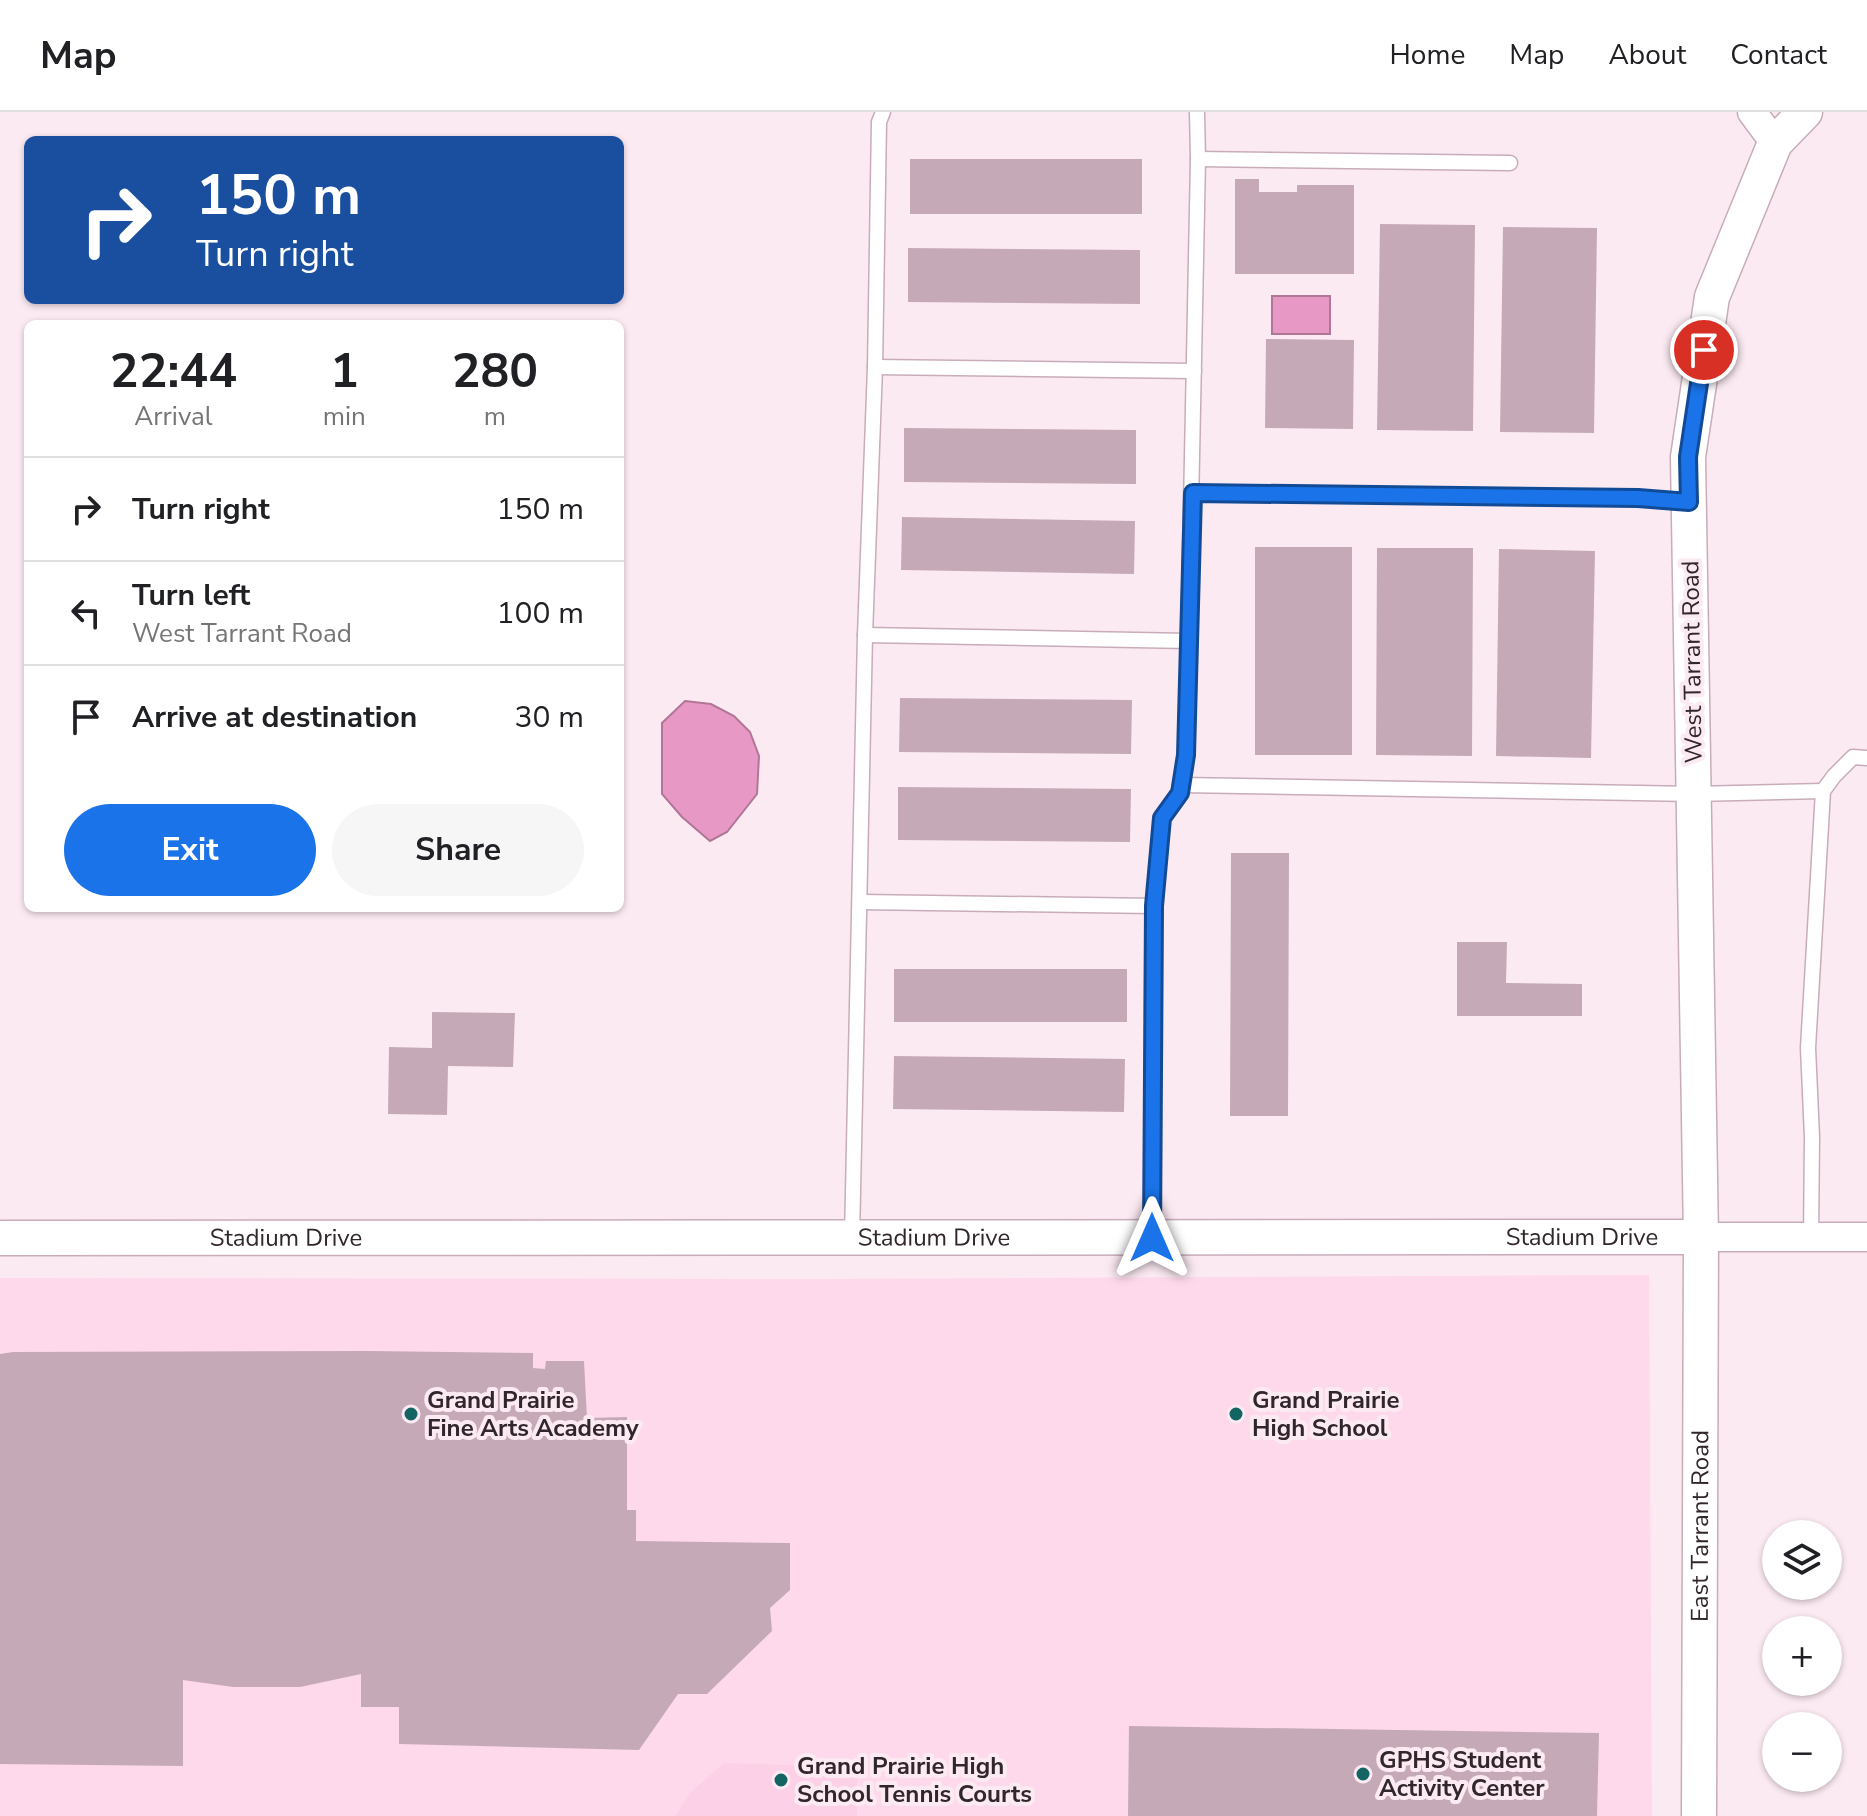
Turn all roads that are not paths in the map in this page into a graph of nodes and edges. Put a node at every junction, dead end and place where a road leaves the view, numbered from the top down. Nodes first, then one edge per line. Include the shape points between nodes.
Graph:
1 (883, 112) edge
2 (1197, 112) edge
3 (1752, 112) edge
4 (1805, 112) edge
5 (1775, 143) junction
6 (1198, 159) junction
7 (1510, 163) dead end
8 (875, 367) junction
9 (1194, 371) junction
10 (1193, 493) junction
11 (1689, 502) junction
12 (865, 635) junction
13 (1189, 641) junction
14 (1867, 758) edge
15 (1181, 785) junction
16 (1823, 791) junction
17 (1694, 794) junction
18 (860, 902) junction
19 (1154, 906) junction
20 (1701, 1237) junction
21 (1867, 1237) edge
22 (0, 1238) edge
23 (1152, 1238) junction
24 (1811, 1238) junction
25 (852, 1239) junction
26 (1699, 1816) edge

1 - 8 lane
2 - 6 lane
3 - 5 street
4 - 5 street, West Tarrant Road
5 - 11 street, West Tarrant Road via 1712,297 1688,457
6 - 7 lane
6 - 9 lane
8 - 9 lane
8 - 12 lane
9 - 10 lane
10 - 11 lane
10 - 13 lane
11 - 17 street, West Tarrant Road
12 - 13 lane
12 - 18 lane
13 - 15 lane
14 - 16 lane via 1853,757
15 - 17 lane
15 - 19 lane via 1162,818
16 - 17 lane
16 - 24 lane via 1808,1048
17 - 20 street, West Tarrant Road
18 - 19 lane
18 - 25 lane
19 - 23 lane
20 - 23 street, Stadium Drive
20 - 24 street, Stadium Drive
20 - 26 street, East Tarrant Road
21 - 24 street, Stadium Drive
22 - 25 street, Stadium Drive
23 - 25 street, Stadium Drive

